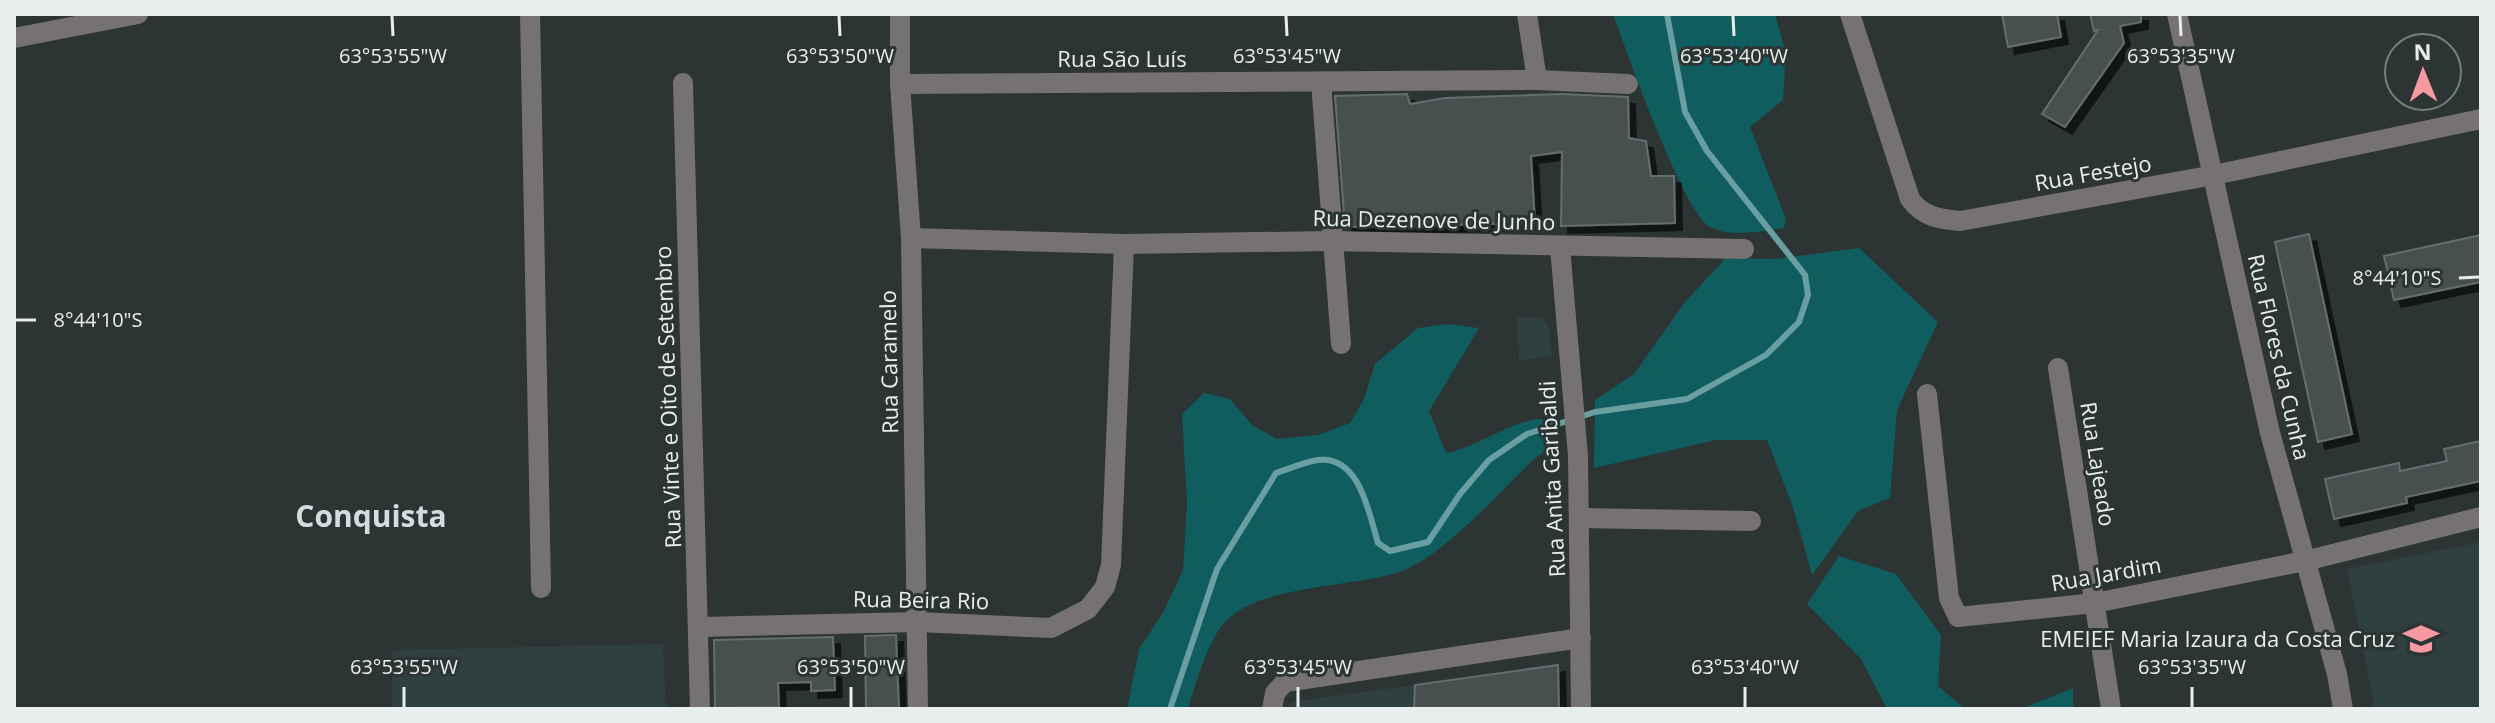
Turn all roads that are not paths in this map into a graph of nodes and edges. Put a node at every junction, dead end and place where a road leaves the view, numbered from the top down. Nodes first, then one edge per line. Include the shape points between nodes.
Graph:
1 (138, 14) edge
2 (530, 14) edge
3 (900, 14) edge
4 (1527, 14) edge
5 (1850, 14) edge
6 (2177, 14) edge
7 (14, 38) edge
8 (1537, 80) junction
9 (1321, 82) junction
10 (683, 83) dead end
11 (900, 84) junction
12 (1628, 84) dead end
13 (2481, 119) edge
14 (2214, 175) junction
15 (911, 238) junction
16 (1331, 241) junction
17 (1124, 244) junction
18 (1560, 247) junction
19 (1744, 249) dead end
20 (1341, 344) dead end
21 (2058, 368) dead end
22 (1927, 394) dead end
23 (2481, 517) edge
24 (1580, 518) junction
25 (1751, 521) dead end
26 (2305, 561) junction
27 (541, 588) dead end
28 (2095, 603) junction
29 (917, 622) junction
30 (699, 627) junction
31 (1581, 638) junction
32 (700, 709) edge
33 (918, 709) edge
34 (1272, 709) edge
35 (1581, 709) edge
36 (2111, 709) edge
37 (2343, 709) edge

1 - 7 street
2 - 27 street
3 - 11 street, Rua Caramelo
4 - 8 street
5 - 14 street, Rua Festejo via 1910,199 1923,213 1960,221
6 - 14 street, Rua Flores da Cunha
8 - 9 street, Rua São Luís
8 - 12 street, Rua São Luís
9 - 11 street, Rua São Luís
9 - 16 street
10 - 30 street, Rua Vinte e Oito de Setembro
11 - 15 street, Rua Caramelo
13 - 14 street, Rua Festejo
14 - 26 street, Rua Flores da Cunha via 2246,335
15 - 17 street, Rua Dezenove de Junho
15 - 29 street, Rua Caramelo
16 - 17 street, Rua Dezenove de Junho
16 - 18 street, Rua Dezenove de Junho
16 - 20 street
17 - 29 street, Rua Beira Rio via 1111,565 1105,587 1088,609 1051,628
18 - 19 street, Rua Dezenove de Junho
18 - 24 street, Rua Anita Garibaldi
21 - 28 street, Rua Lajeado
22 - 28 street, Rua Jardim via 1949,598 1958,617
23 - 26 street, Rua Jardim
24 - 25 street
24 - 31 street, Rua Anita Garibaldi
26 - 28 street, Rua Jardim
26 - 37 street, Rua Flores da Cunha
28 - 36 street, Rua Lajeado
29 - 30 street, Rua Beira Rio
29 - 33 street, Rua Caramelo
30 - 32 street, Rua Vinte e Oito de Setembro
31 - 34 street via 1285,682 1275,693
31 - 35 street, Rua Anita Garibaldi

